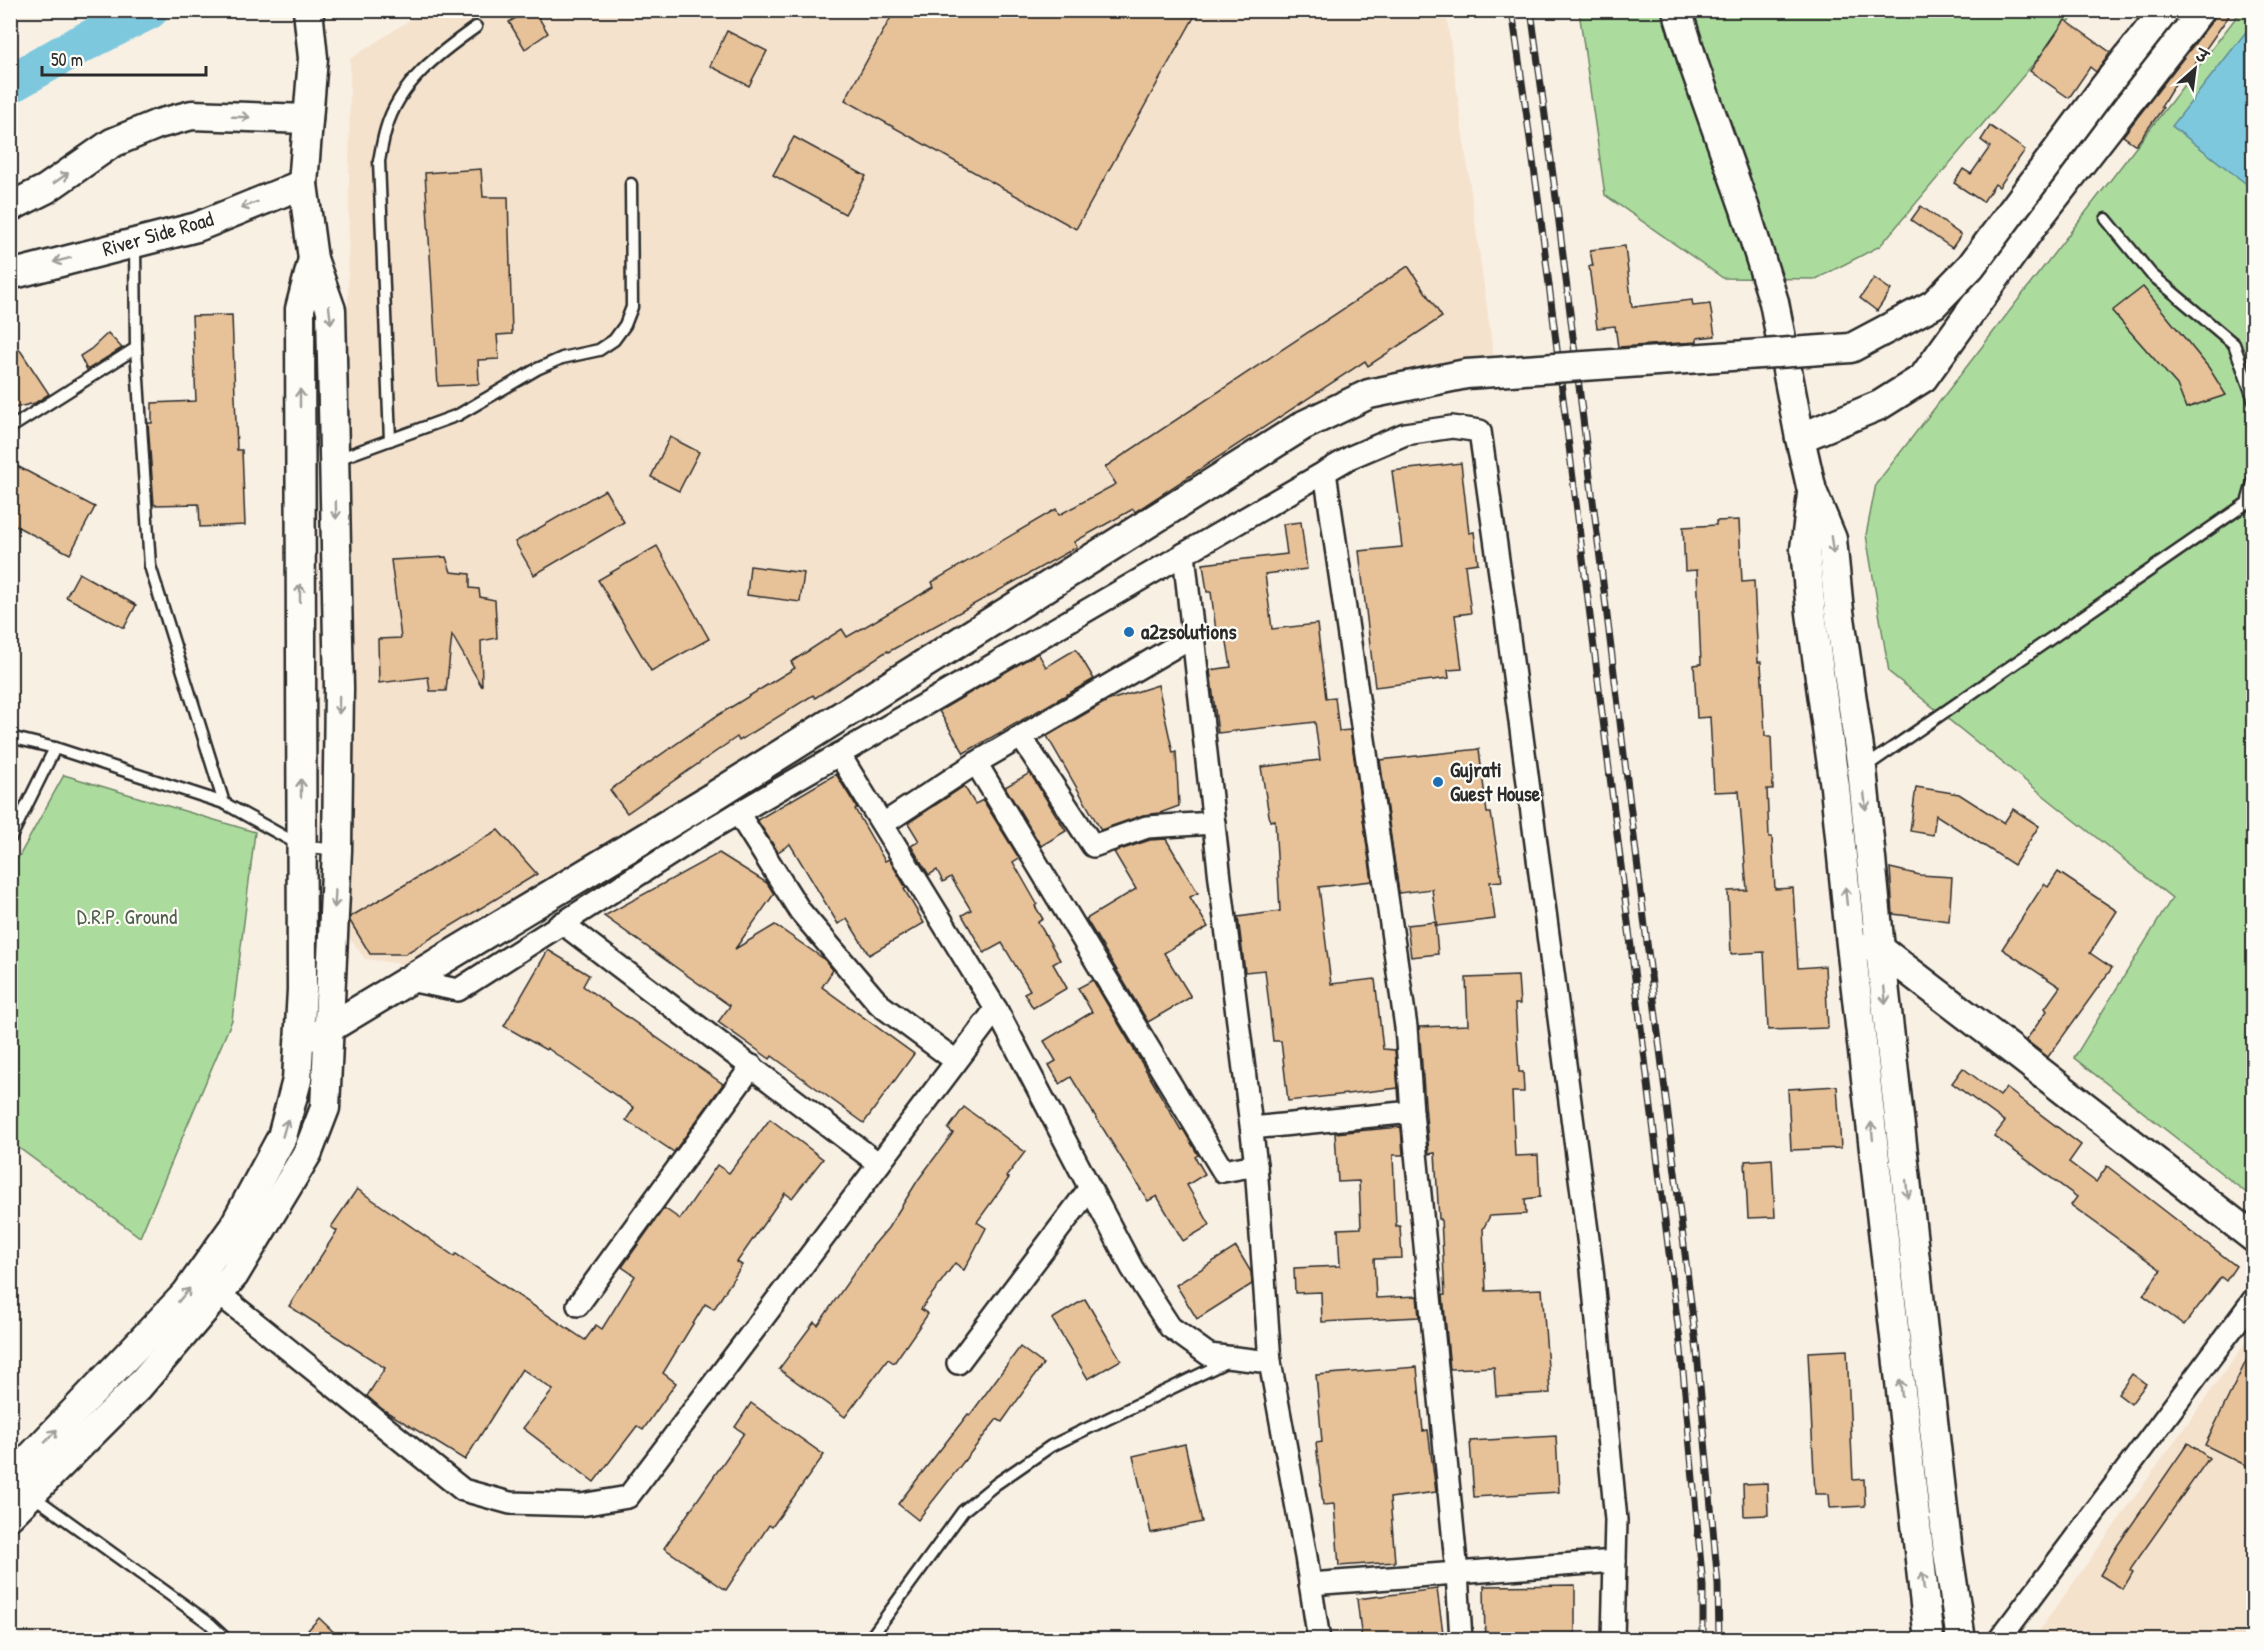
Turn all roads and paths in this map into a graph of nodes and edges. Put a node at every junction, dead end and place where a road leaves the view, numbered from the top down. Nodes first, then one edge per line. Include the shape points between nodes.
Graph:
1 (308, 10) edge
2 (1677, 10) edge
3 (2165, 10) edge
4 (2200, 10) edge
5 (476, 27) dead end
6 (308, 119) junction
7 (303, 184) junction
8 (631, 184) dead end
9 (10, 207) edge
10 (2106, 219) dead end
11 (135, 242) junction
12 (313, 260) junction
13 (10, 275) edge
14 (136, 348) junction
15 (2253, 400) edge
16 (10, 428) edge
17 (1800, 438) junction
18 (390, 440) junction
19 (334, 460) junction
20 (1325, 472) junction
21 (2253, 479) edge
22 (1184, 554) junction
23 (1193, 636) junction
24 (10, 737) edge
25 (1021, 737) junction
26 (55, 748) junction
27 (839, 754) junction
28 (976, 763) junction
29 (1848, 778) junction
30 (224, 803) junction
31 (738, 813) junction
32 (1214, 823) junction
33 (883, 824) junction
34 (10, 839) edge
35 (301, 846) junction
36 (337, 850) junction
37 (562, 923) junction
38 (1850, 936) junction
39 (1880, 949) junction
40 (409, 980) junction
41 (996, 1009) junction
42 (328, 1028) junction
43 (299, 1046) junction
44 (956, 1061) junction
45 (752, 1066) junction
46 (1412, 1113) junction
47 (1252, 1128) junction
48 (879, 1164) junction
49 (1256, 1165) junction
50 (1090, 1188) junction
51 (2253, 1238) edge
52 (218, 1293) junction
53 (2253, 1299) edge
54 (578, 1305) dead end
55 (1234, 1358) junction
56 (1270, 1362) junction
57 (958, 1363) dead end
58 (20, 1486) edge
59 (10, 1515) edge
60 (1615, 1561) junction
61 (1457, 1573) junction
62 (1310, 1584) junction
63 (227, 1640) edge
64 (869, 1640) edge
65 (1318, 1640) edge
66 (1461, 1640) edge
67 (1613, 1640) edge
68 (1929, 1640) edge
69 (1961, 1640) edge
70 (1999, 1640) edge

1 - 6 main road via 313,58
2 - 17 main road via 1774,302
3 - 40 main road, bridge via 1971,266 1934,304 1851,348 1466,374 1369,394 1304,425 711,798
4 - 17 main road via 2033,225 1923,378 1880,405
5 - 18 lane via 424,68 402,94 386,127 379,161
6 - 7 main road
9 -> 6 main road via 46,189 112,143 158,124 192,115
7 -> 11 main road, River Side Road via 198,226
7 - 12 main road
8 - 18 lane via 632,308 614,340 599,350 562,358 537,369 458,416
10 - 15 lane via 2151,274 2234,344
11 -> 13 main road, River Side Road
11 - 14 lane
12 -> 19 main road via 332,310
35 -> 12 main road via 300,309
14 - 16 lane
14 - 30 lane via 150,566
17 - 29 main road via 1812,491 1805,549 1812,613
18 - 19 lane
19 -> 36 main road via 339,688
20 - 22 street
20 - 46 street via 1406,1027
20 - 60 street via 1405,434 1452,427 1480,431 1592,1269 1616,1520
21 - 29 lane via 2247,503
22 - 23 street
22 - 27 street
23 - 25 street
23 - 32 street
24 - 26 lane
25 - 28 street
25 - 32 street via 1093,846 1147,827
26 - 30 lane
26 - 34 lane
27 - 31 street
27 - 33 street
28 - 33 street
28 - 49 street via 1223,1171
38 -> 29 main road
29 -> 39 main road
30 - 35 lane
31 - 37 street
31 - 44 street via 800,911 879,1004
32 - 47 street
33 - 41 street
35 - 36 lane
35 - 43 main road
36 -> 42 main road
37 - 40 street via 458,990
37 - 45 street
38 - 39 main road
68 -> 38 main road
39 - 51 main road
39 -> 69 main road
40 - 42 main road
41 - 44 street
41 - 50 street
42 - 43 main road
42 - 52 main road via 325,1108 308,1152 234,1275
58 -> 43 main road via 186,1294 233,1228 282,1137 297,1080
44 - 48 street
45 - 48 street
45 - 54 street
46 - 47 street
46 - 61 street
47 - 49 street
48 - 52 street via 628,1497 581,1505 510,1503 463,1490
49 - 56 street
50 - 55 street via 1132,1268 1170,1327 1209,1355
50 - 57 street
52 - 58 main road via 139,1386
53 - 70 street
55 - 56 street
55 - 64 lane via 1051,1446 996,1484 963,1511
56 - 62 street
58 - 59 main road
58 - 63 lane
60 - 61 street
60 - 67 street
61 - 62 street
61 - 66 street
62 - 65 street

